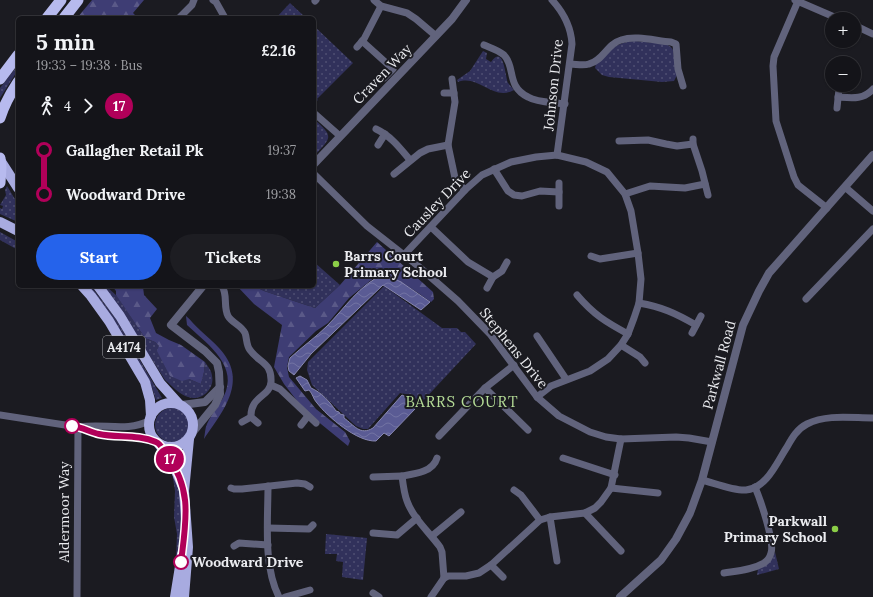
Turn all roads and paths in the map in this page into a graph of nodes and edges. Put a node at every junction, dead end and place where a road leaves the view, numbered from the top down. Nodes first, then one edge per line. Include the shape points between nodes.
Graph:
1 (61, 0) edge
2 (78, 0) edge
3 (194, 0) edge
4 (213, 0) edge
5 (374, 0) edge
6 (466, 0) edge
7 (552, 0) edge
8 (796, 0) edge
9 (381, 6) junction
10 (825, 13) edge
11 (49, 16) edge
12 (66, 16) edge
13 (181, 16) edge
14 (224, 16) edge
15 (861, 28) edge
16 (873, 34) edge
17 (436, 36) junction
18 (362, 41) junction
19 (484, 45) dead end
20 (356, 47) dead end
21 (16, 59) edge
22 (570, 64) junction
23 (384, 78) dead end
24 (0, 79) edge
25 (452, 79) dead end
26 (16, 85) edge
27 (683, 86) dead end
28 (873, 89) edge
29 (839, 92) edge
30 (444, 93) dead end
31 (454, 93) junction
32 (838, 97) junction
33 (565, 104) junction
34 (837, 108) dead end
35 (316, 115) edge
36 (0, 118) edge
37 (376, 129) dead end
38 (385, 134) junction
39 (340, 136) junction
40 (619, 141) dead end
41 (378, 145) dead end
42 (448, 145) junction
43 (557, 155) junction
44 (873, 155) edge
45 (0, 159) edge
46 (410, 160) junction
47 (316, 162) edge
48 (494, 169) junction
49 (394, 174) dead end
50 (316, 176) edge
51 (0, 183) edge
52 (559, 183) dead end
53 (706, 184) junction
54 (16, 185) edge
55 (845, 187) junction
56 (465, 190) junction
57 (559, 192) junction
58 (625, 194) junction
59 (708, 195) dead end
60 (559, 206) dead end
61 (827, 208) junction
62 (873, 212) edge
63 (0, 222) edge
64 (431, 228) junction
65 (873, 229) edge
66 (16, 230) edge
67 (638, 253) junction
68 (404, 255) junction
69 (591, 256) dead end
70 (507, 262) dead end
71 (493, 277) junction
72 (84, 288) edge
73 (99, 288) edge
74 (202, 288) edge
75 (223, 288) edge
76 (487, 288) dead end
77 (577, 295) dead end
78 (806, 299) dead end
79 (639, 303) junction
80 (701, 316) dead end
81 (696, 325) junction
82 (692, 333) dead end
83 (628, 334) junction
84 (537, 336) dead end
85 (621, 345) junction
86 (645, 363) dead end
87 (514, 365) junction
88 (566, 379) junction
89 (270, 385) junction
90 (220, 387) junction
91 (485, 388) junction
92 (537, 397) junction
93 (180, 404) junction
94 (0, 415) edge
95 (308, 416) junction
96 (251, 417) junction
97 (150, 418) junction
98 (873, 418) edge
99 (242, 422) dead end
100 (258, 423) dead end
101 (316, 424) dead end
102 (301, 425) dead end
103 (78, 427) junction
104 (528, 430) dead end
105 (191, 436) junction
106 (439, 436) dead end
107 (621, 439) junction
108 (712, 442) junction
109 (157, 443) junction
110 (437, 458) dead end
111 (564, 458) dead end
112 (614, 475) junction
113 (402, 476) junction
114 (373, 477) dead end
115 (702, 480) junction
116 (268, 486) junction
117 (310, 487) dead end
118 (756, 487) junction
119 (231, 488) dead end
120 (612, 488) junction
121 (514, 490) dead end
122 (184, 491) junction
123 (658, 493) dead end
124 (462, 512) dead end
125 (584, 513) junction
126 (550, 517) junction
127 (417, 518) junction
128 (540, 520) junction
129 (186, 523) junction
130 (313, 525) dead end
131 (268, 528) junction
132 (373, 533) dead end
133 (432, 536) junction
134 (268, 545) junction
135 (234, 546) dead end
136 (621, 551) dead end
137 (557, 561) dead end
138 (491, 565) junction
139 (724, 573) dead end
140 (503, 577) dead end
141 (444, 578) junction
142 (310, 590) dead end
143 (77, 597) edge
144 (175, 597) edge
145 (184, 597) edge
146 (279, 597) edge
147 (285, 597) edge
148 (431, 597) edge
149 (620, 597) edge

1 - 11 highway
2 - 12 highway
3 - 13 street
4 - 14 street
5 - 9 street
6 - 17 street, Craven Way
7 - 22 street, Johnson Drive via 572,34
8 - 10 street
8 - 61 street via 774,57 776,121 798,184
9 - 17 street via 407,13
9 - 18 street
15 - 16 street
17 - 39 street, Craven Way
18 - 20 street
18 - 23 street via 393,69
19 - 33 street via 504,56 510,65 513,82 523,94 533,100
21 - 24 highway
22 - 27 street via 591,64 612,44 620,40 632,38 671,42 676,44 678,69
22 - 33 street, Johnson Drive
25 - 31 street
26 - 36 highway via 7,99
28 - 32 street via 864,97
29 - 32 street
30 - 31 street
31 - 42 street via 455,102
32 - 34 street
33 - 43 street, Johnson Drive
35 - 39 street
37 - 38 street
38 - 41 street
38 - 46 street
39 - 47 street, Craven Way
40 - 53 street via 648,140 677,146 693,142
42 - 46 street via 428,148
42 - 56 street via 455,178
43 - 48 street, Causley Drive via 511,162
43 - 58 street, Causley Drive via 586,162 607,172
44 - 55 street, Parkwall Road
45 - 51 highway
45 - 54 main road
46 - 49 street
48 - 56 street, Causley Drive via 482,175
48 - 57 street via 508,191 514,195 522,196 540,191
50 - 68 street, Stephens Drive via 367,226
52 - 57 street
53 - 58 street via 685,188 650,186
53 - 59 street
55 - 61 street, Parkwall Road
55 - 62 street
56 - 64 street, Causley Drive
57 - 60 street
58 - 67 street, Causley Drive
61 - 108 street, Parkwall Road via 769,274 748,312 739,337
63 - 66 main road
64 - 68 street, Causley Drive
64 - 71 street via 468,262
65 - 78 street
67 - 69 street via 600,259
67 - 79 street, Causley Drive via 641,279
68 - 87 street, Stephens Drive via 458,302 490,334
70 - 71 street via 502,271
71 - 76 street
72 - 97 main road, A4174 via 109,321 145,382 150,400
73 - 93 main road, A4174 via 120,316 160,383
74 - 90 street via 171,324 217,363
75 - 89 street via 228,315 244,332 250,350 268,367 271,375
77 - 83 street via 601,319
79 - 81 street via 658,306
79 - 83 street, Causley Drive
80 - 81 street
81 - 82 street
83 - 85 street, Causley Drive
84 - 88 street
85 - 86 street
85 - 88 street, Causley Drive via 608,359 590,371
87 - 91 street
87 - 92 street, Stephens Drive
88 - 92 street, Causley Drive
89 - 95 street via 280,389
89 - 96 street via 256,400 251,409
90 - 93 street via 205,402
90 - 105 street via 215,405
91 - 104 street
91 - 106 street
92 - 107 street, Stephens Drive via 559,416 590,432
93 - 97 main road via 170,402 159,406
93 - 105 main road, A4174 via 189,410 193,417
94 - 103 street
95 - 101 street
95 - 102 street
96 - 99 street
96 - 100 street
97 - 103 street via 143,424
97 - 109 main road, A4174 via 149,428 152,438
98 - 118 street via 832,417 818,419 805,425 797,431 770,474
103 - 109 street via 98,434 137,437
103 - 143 street, Aldermoor Way
105 - 109 main road via 176,447
105 - 122 main road, A4174
107 - 108 street, Stephens Drive via 676,437
107 - 112 street
108 - 115 street, Parkwall Road
109 - 122 main road, A4174 via 172,462
110 - 113 street via 431,468
111 - 112 street
112 - 120 street
113 - 114 street
113 - 127 street via 407,502
115 - 118 street via 740,490
115 - 149 street, Parkwall Road via 690,513 667,552
116 - 117 street via 297,483
116 - 119 street via 234,490
116 - 131 street
118 - 139 street via 772,543 771,554 764,563
120 - 123 street
120 - 125 street via 602,502
121 - 128 street via 521,495
122 - 129 main road, A4174
124 - 133 street
125 - 126 street
125 - 136 street
126 - 128 street
126 - 137 street
127 - 132 street via 397,535
127 - 133 street
128 - 138 street
129 - 144 main road, A4174
129 - 145 main road, A4174 via 188,547
130 - 131 street via 309,530
131 - 134 street
133 - 141 street via 442,552
134 - 135 street via 239,543
134 - 146 street via 271,575
138 - 140 street
138 - 141 street via 473,575
141 - 148 street
142 - 147 street

